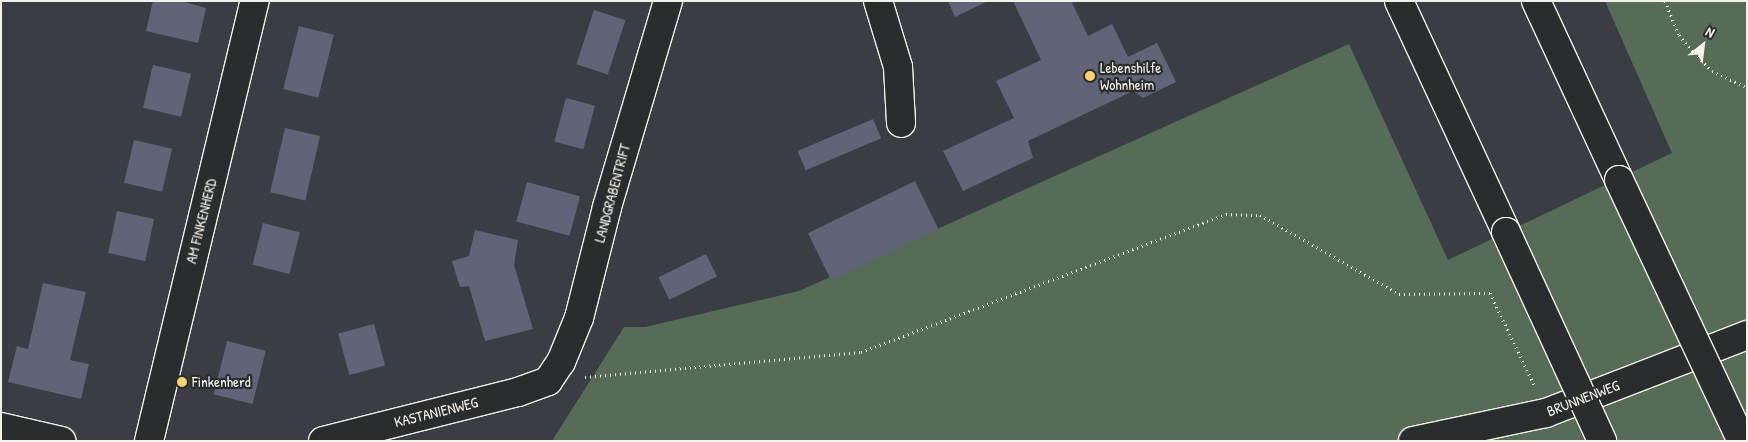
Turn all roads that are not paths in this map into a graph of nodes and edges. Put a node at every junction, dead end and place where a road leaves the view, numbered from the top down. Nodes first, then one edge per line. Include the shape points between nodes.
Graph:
1 (255, 1) edge
2 (878, 1) edge
3 (1399, 1) edge
4 (1536, 1) edge
5 (661, 6) edge
6 (901, 123) dead end
7 (1747, 335) edge
8 (548, 381) joint
9 (1, 427) edge
10 (61, 441) edge
11 (149, 441) edge
12 (323, 441) edge
13 (1413, 441) edge
14 (1602, 441) edge
15 (1742, 441) edge

1 - 11 main road, AM FINKENHERD
2 - 6 main road via 898,67
3 - 14 main road, bridge
4 - 15 main road, bridge
5 - 8 main road, LANDGRABENTRIFT via 579,318 561,362
7 - 13 main road, BRUNNENWEG via 1546,413
8 - 12 main road, KASTANIENWEG via 518,392
9 - 10 main road

